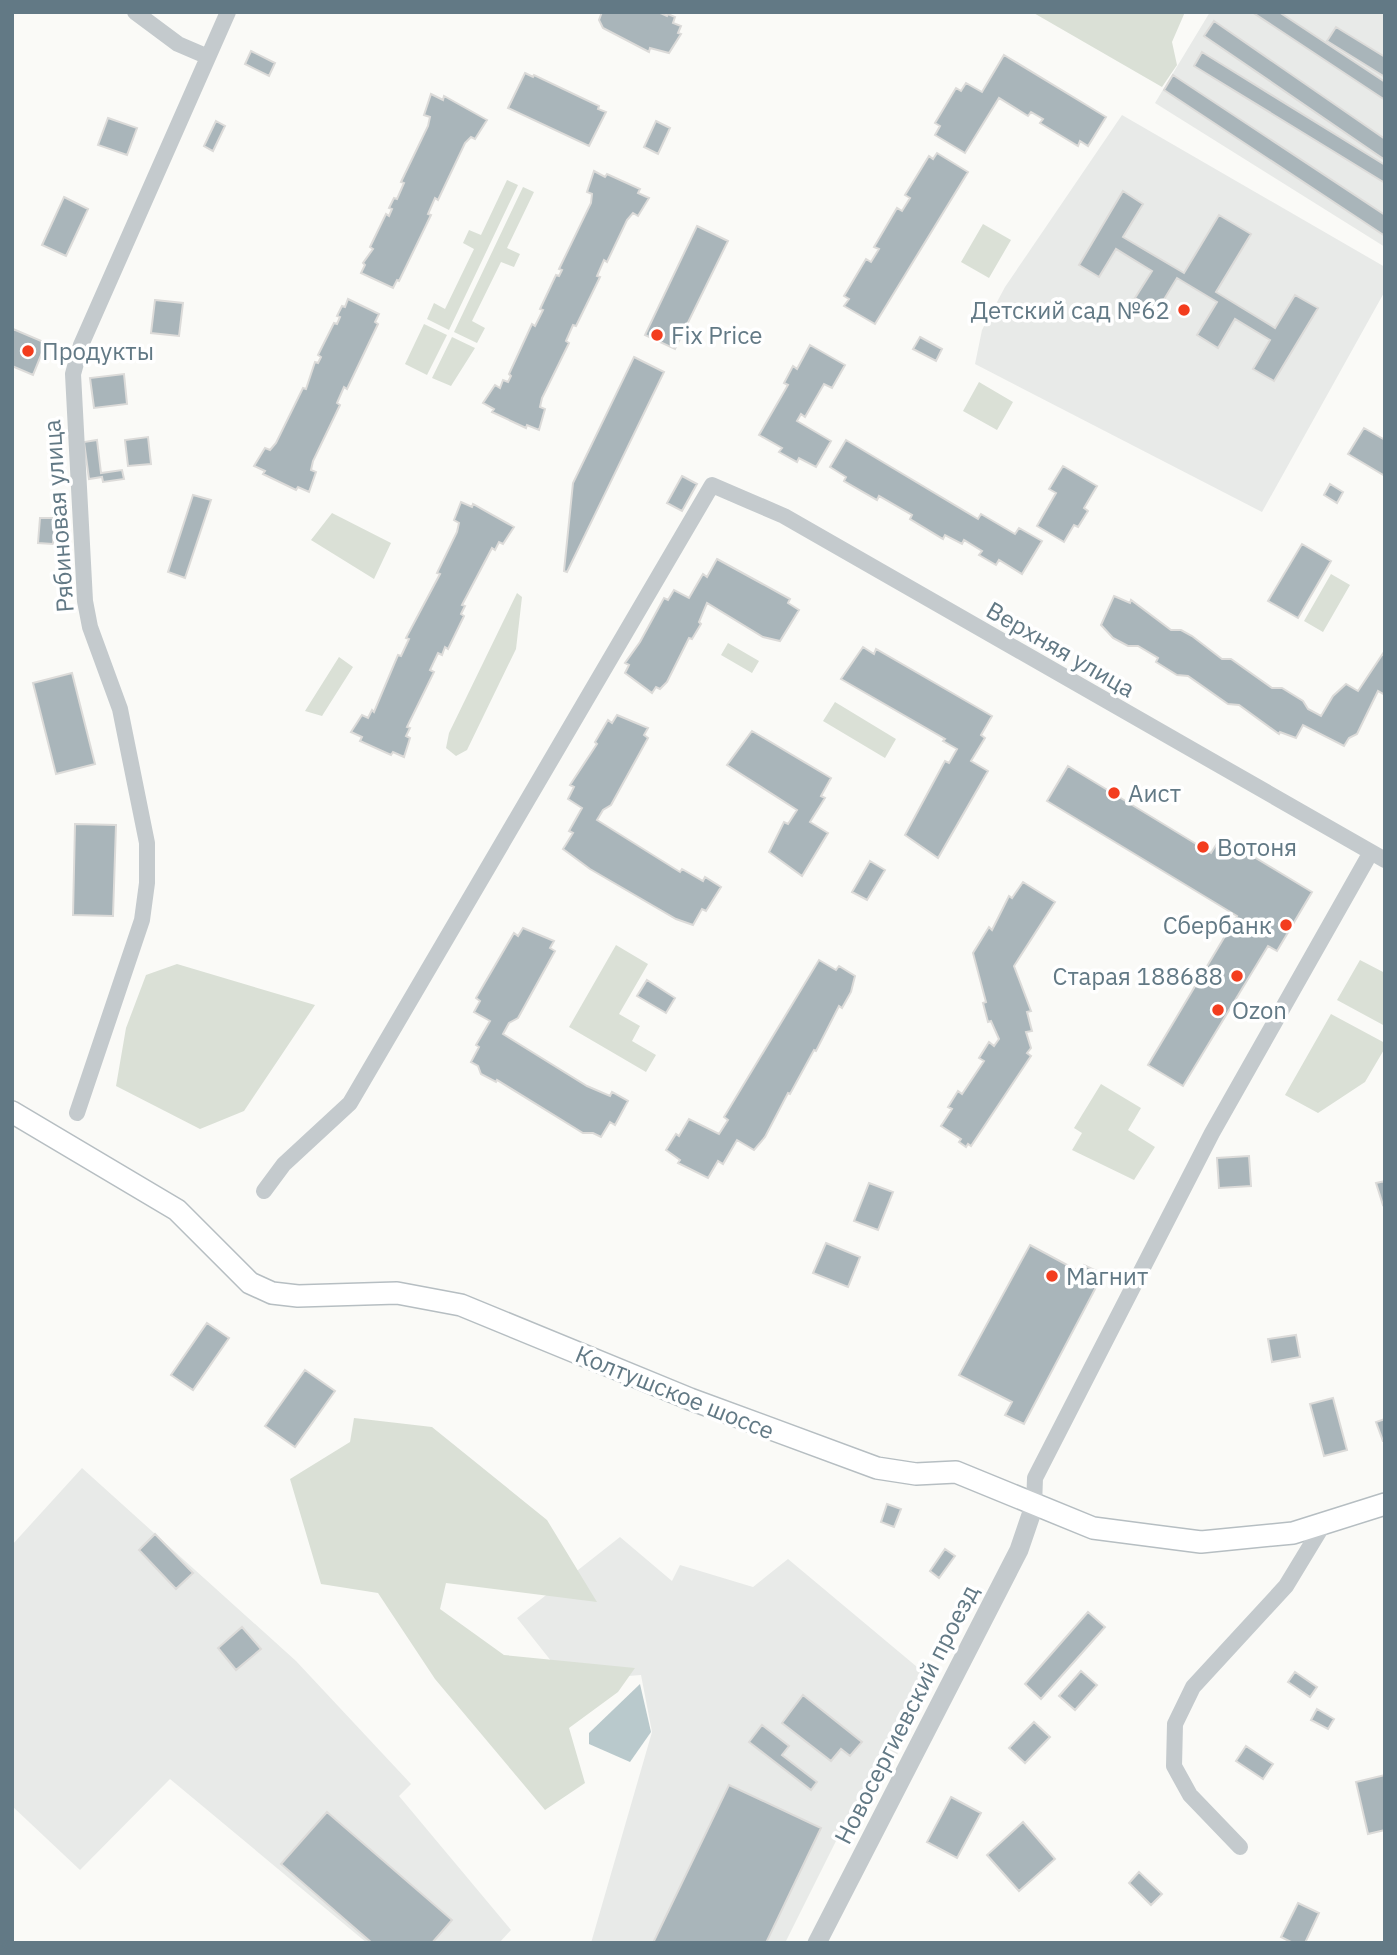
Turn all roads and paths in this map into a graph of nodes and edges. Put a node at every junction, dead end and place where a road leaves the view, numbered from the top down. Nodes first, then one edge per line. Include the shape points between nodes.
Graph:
1 (135, 12) edge
2 (228, 12) edge
3 (206, 56) junction
4 (1378, 856) edge
5 (12, 1112) edge
6 (77, 1113) dead end
7 (264, 1191) dead end
8 (1385, 1504) edge
9 (1034, 1506) junction
10 (1323, 1525) junction
11 (1240, 1847) dead end
12 (817, 1943) edge

1 - 3 street via 178,44
2 - 3 street, Рябиновая улица
3 - 6 street, Рябиновая улица via 80,345 73,374 85,601 120,709 147,843 142,920
4 - 7 street, Верхняя улица via 784,516 712,485 350,1103 284,1164
4 - 9 street via 1212,1133 1035,1478
5 - 9 main road, Колтушское шоссе via 177,1210 250,1283 272,1293 397,1293 461,1305 841,1457 916,1474 956,1472
8 - 10 main road, Колтушское шоссе
9 - 10 main road, Колтушское шоссе via 1093,1528 1201,1542 1293,1533
9 - 12 street, Новосергиевский проезд via 1019,1550
10 - 11 street via 1286,1586 1193,1687 1175,1724 1174,1766 1190,1795

